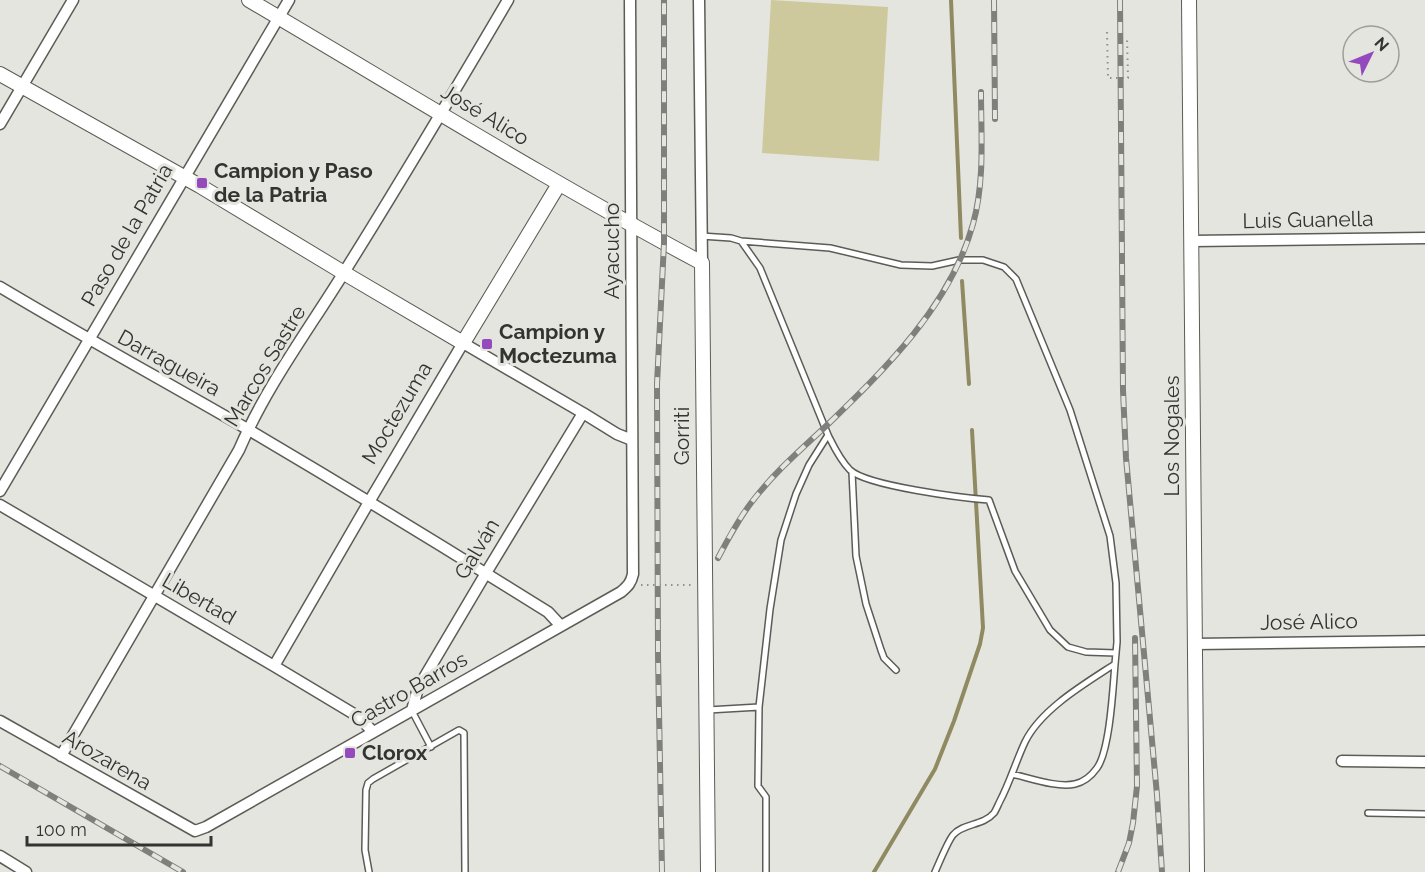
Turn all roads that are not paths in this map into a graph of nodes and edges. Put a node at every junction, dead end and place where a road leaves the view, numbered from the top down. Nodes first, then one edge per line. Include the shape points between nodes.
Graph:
1 (73, 0) edge
2 (249, 0) edge
3 (289, 0) edge
4 (508, 0) edge
5 (630, 0) edge
6 (699, 0) edge
7 (1189, 0) edge
8 (279, 18) junction
9 (0, 74) edge
10 (22, 87) junction
11 (441, 114) junction
12 (0, 124) edge
13 (184, 178) junction
14 (559, 184) junction
15 (631, 225) junction
16 (701, 236) junction
17 (1425, 238) edge
18 (741, 241) junction
19 (1192, 241) junction
20 (702, 263) junction
21 (344, 273) junction
22 (0, 287) edge
23 (89, 340) junction
24 (464, 343) junction
25 (583, 412) junction
26 (248, 429) junction
27 (828, 435) junction
28 (632, 440) junction
29 (852, 472) junction
30 (0, 491) edge
31 (369, 502) junction
32 (0, 505) edge
33 (486, 573) junction
34 (629, 585) joint
35 (155, 596) junction
36 (561, 626) junction
37 (1425, 641) edge
38 (1194, 644) junction
39 (1116, 652) junction
40 (1115, 664) junction
41 (274, 666) junction
42 (896, 670) dead end
43 (759, 707) junction
44 (412, 710) junction
45 (706, 710) junction
46 (0, 721) edge
47 (373, 732) junction
48 (431, 747) junction
49 (61, 756) junction
50 (1342, 761) dead end
51 (1425, 762) edge
52 (1012, 774) junction
53 (1368, 813) dead end
54 (1425, 814) edge
55 (195, 831) joint
56 (0, 856) edge
57 (26, 872) edge
58 (369, 872) edge
59 (465, 872) edge
60 (708, 872) edge
61 (766, 872) edge
62 (935, 872) edge
63 (1197, 872) edge

1 - 10 street
2 - 8 street, José Alico
3 - 8 street, Paso de la Patria
4 - 11 street, Marcos Sastre
5 - 15 street, Ayacucho
6 - 16 street, Gorriti
7 - 19 street, Los Nogales
8 - 11 street, José Alico
8 - 13 street, Paso de la Patria
9 - 10 street
10 - 12 street
10 - 13 street
11 - 14 street, José Alico
11 - 21 street, Marcos Sastre
13 - 21 street
13 - 23 street, Paso de la Patria
14 - 15 street, José Alico
14 - 24 street, Moctezuma
15 - 20 street, José Alico
15 - 28 street, Ayacucho
16 - 18 lane
16 - 20 street, Gorriti
17 - 19 street, Luis Guanella
18 - 27 lane via 760,268
18 - 39 lane via 830,248 901,265 983,260 1004,267 1016,279 1070,411 1110,536 1116,583
19 - 38 street, Los Nogales
20 - 45 street, Gorriti
21 - 24 street
21 - 26 street, Marcos Sastre
22 - 23 street, Darragueira
23 - 26 street, Darragueira
23 - 30 street, Paso de la Patria
24 - 25 street
24 - 31 street, Moctezuma
25 - 28 street
25 - 33 street, Galván
26 - 31 street, Darragueira
26 - 35 street, Marcos Sastre
27 - 29 lane
27 - 43 lane via 796,494 781,540
28 - 34 street, Ayacucho via 633,574
29 - 39 lane via 898,486 989,500 1015,571 1050,630 1068,647 1086,652
29 - 42 lane via 856,556 866,604 880,650
31 - 33 street, Darragueira
31 - 41 street, Moctezuma
32 - 35 street, Libertad
33 - 36 street, Darragueira via 548,612
33 - 44 street, Galván via 418,688
34 - 36 street, Castro Barros
35 - 41 street, Libertad
35 - 49 street, Marcos Sastre
36 - 44 street, Castro Barros
37 - 38 street, José Alico
38 - 63 street, Los Nogales
39 - 40 lane
40 - 52 lane via 1078,688 1039,722 1026,740
40 - 52 lane via 1102,757 1090,776 1076,784 1062,785
41 - 47 street, Libertad via 359,717
43 - 45 lane
43 - 61 lane via 759,786 766,797
44 - 47 street, Castro Barros
44 - 48 lane
45 - 60 street, Gorriti
46 - 49 street, Arozarena
47 - 55 street, Castro Barros
48 - 58 lane via 368,783 365,850
48 - 59 lane via 459,730 464,734
49 - 55 street, Arozarena
50 - 51 street
52 - 62 lane via 993,814 954,834
53 - 54 lane
56 - 57 street

